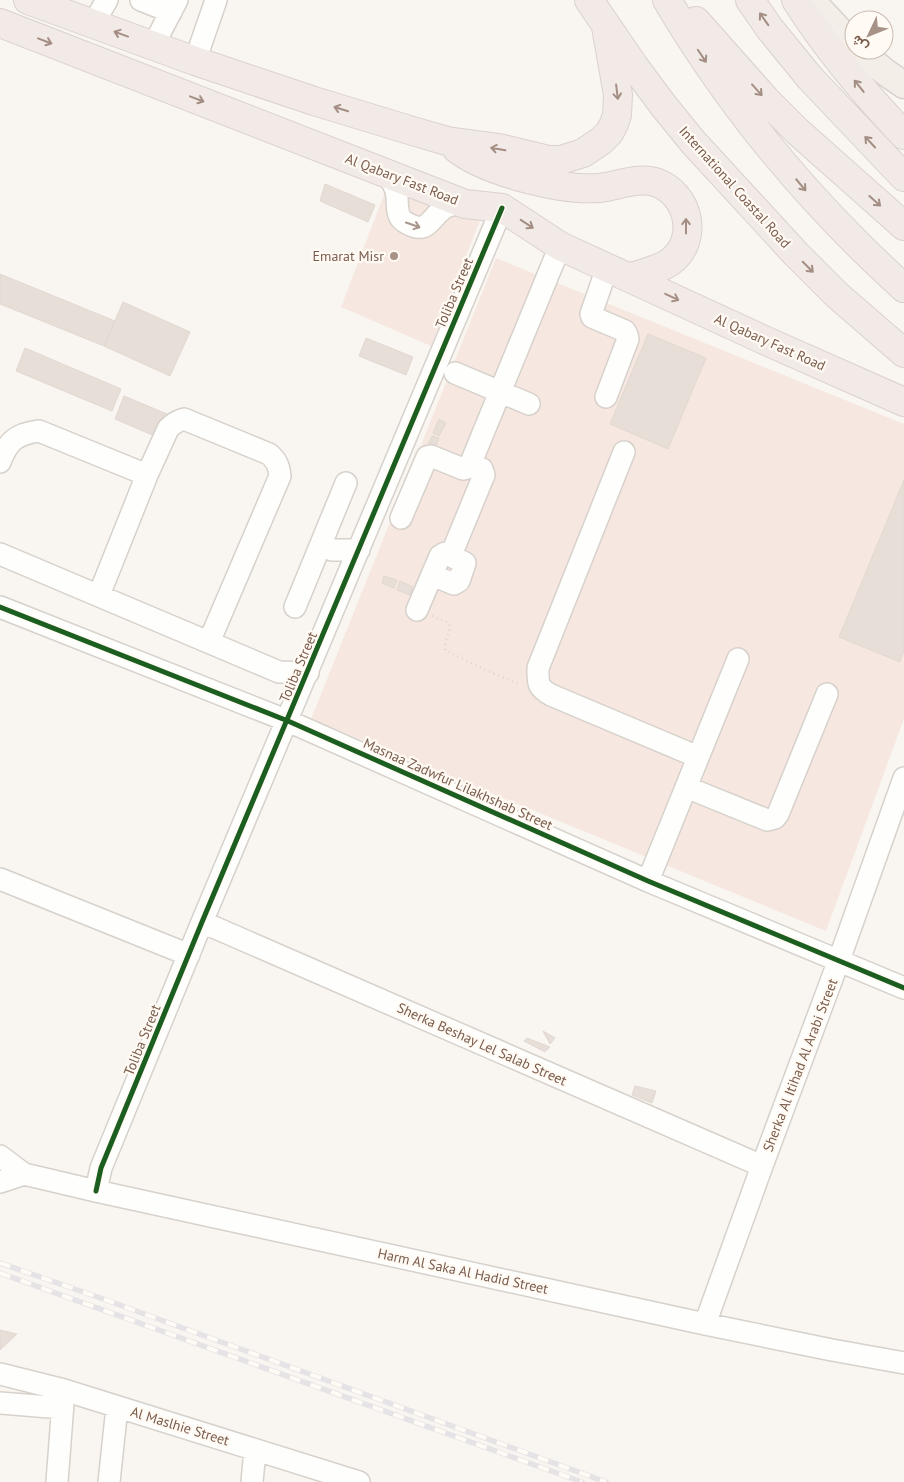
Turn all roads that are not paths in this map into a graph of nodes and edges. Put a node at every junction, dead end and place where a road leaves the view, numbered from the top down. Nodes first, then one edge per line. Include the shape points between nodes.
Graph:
1 (28, 0) edge
2 (107, 0) edge
3 (140, 0) edge
4 (216, 0) edge
5 (589, 0) edge
6 (667, 0) edge
7 (679, 0) edge
8 (750, 0) edge
9 (796, 0) edge
10 (811, 0) edge
11 (174, 6) edge
12 (0, 23) edge
13 (93, 24) junction
14 (606, 27) junction
15 (844, 35) edge
16 (153, 46) junction
17 (871, 60) edge
18 (195, 61) junction
19 (904, 85) edge
20 (904, 135) edge
21 (446, 141) junction
22 (384, 171) junction
23 (904, 177) edge
24 (465, 204) junction
25 (502, 208) junction
26 (904, 226) edge
27 (560, 246) junction
28 (619, 273) junction
29 (904, 288) edge
30 (904, 353) edge
31 (455, 372) dead end
32 (500, 391) junction
33 (606, 397) dead end
34 (904, 402) edge
35 (529, 404) dead end
36 (624, 452) dead end
37 (0, 462) edge
38 (470, 464) junction
39 (147, 475) junction
40 (346, 484) dead end
41 (401, 518) dead end
42 (320, 545) junction
43 (359, 550) junction
44 (0, 554) edge
45 (99, 596) junction
46 (0, 607) edge
47 (295, 607) dead end
48 (417, 610) road end
49 (209, 642) junction
50 (738, 659) dead end
51 (308, 674) junction
52 (827, 694) dead end
53 (288, 721) junction
54 (698, 757) junction
55 (904, 778) edge
56 (686, 787) junction
57 (0, 879) edge
58 (648, 880) junction
59 (202, 922) junction
60 (189, 955) junction
61 (839, 960) junction
62 (904, 988) edge
63 (0, 1156) edge
64 (762, 1166) junction
65 (24, 1174) junction
66 (0, 1182) edge
67 (96, 1191) junction
68 (705, 1324) junction
69 (904, 1362) edge
70 (0, 1374) edge
71 (63, 1399) junction
72 (0, 1403) edge
73 (117, 1407) junction
74 (255, 1450) junction
75 (355, 1481) edge
76 (57, 1482) edge
77 (108, 1482) edge
78 (252, 1482) edge

1 - 13 highway
2 - 13 street
3 - 11 street
4 - 18 street
5 - 14 highway, International Coastal Road
6 -> 29 highway via 734,102 807,192
7 -> 26 highway via 772,106
23 -> 8 highway via 810,78
20 -> 9 highway via 866,95
10 - 15 main road
11 - 16 street
12 -> 22 highway, Al Qabary Fast Road
16 -> 13 highway
14 -> 21 highway via 618,105 611,128 594,147 573,158 549,160 499,148
14 -> 30 highway, International Coastal Road via 693,142 796,254 837,295
16 - 18 highway
17 - 19 main road
21 -> 18 highway
28 -> 21 highway via 658,268 670,262 680,251 688,224 678,197 667,188 640,180 602,188 565,186 498,170 462,153
22 - 24 highway, Al Qabary Fast Road
22 -> 24 street via 396,189 398,214 406,223 424,228 446,207
24 - 25 highway, Al Qabary Fast Road
25 -> 27 highway, Al Qabary Fast Road
25 - 43 street, Toliba Street
27 - 28 highway, Al Qabary Fast Road
27 - 32 street
28 - 33 street via 591,314 625,331 628,339
28 -> 34 highway, Al Qabary Fast Road
31 - 32 street
32 - 35 street
32 - 38 street
36 - 54 street via 538,668 538,682 542,690
37 - 39 street via 14,439 39,431
38 - 41 street via 463,469 427,457
38 - 48 street via 482,469 484,475 451,556 445,553 440,556
39 - 45 street
39 - 49 street via 168,429 184,419 269,454 279,468 280,476
40 - 42 street
42 - 43 street via 332,550
42 - 47 street
43 - 51 street, Toliba Street
44 - 45 street
45 - 49 street
46 - 53 street, Masnaa Zadwfur Lilakhshab Street
49 - 51 street via 279,672
50 - 54 street
51 - 53 street, Toliba Street
52 - 56 street via 775,818 767,820
53 - 58 street, Masnaa Zadwfur Lilakhshab Street
53 - 59 street, Toliba Street
54 - 56 street
55 - 61 street, Sherka Al Itihad Al Arabi Street
56 - 58 street
57 - 60 street
58 - 61 street, Masnaa Zadwfur Lilakhshab Street
59 - 60 street, Toliba Street
59 - 64 street, Sherka Beshay Lel Salab Street
60 - 67 street, Toliba Street via 101,1168
61 - 62 street, Masnaa Zadwfur Lilakhshab Street
61 - 64 street, Sherka Al Itihad Al Arabi Street
63 - 65 street, Harm Al Saka Al Hadid Street
64 - 68 street, Sherka Al Itihad Al Arabi Street
65 - 66 street
65 - 67 street, Harm Al Saka Al Hadid Street
67 - 68 street, Harm Al Saka Al Hadid Street
68 - 69 street, Harm Al Saka Al Hadid Street
70 - 71 street, Al Maslhie Street
71 - 72 street
71 - 73 street, Al Maslhie Street
71 - 76 street
73 - 74 street, Al Maslhie Street
73 - 77 street
74 - 75 street, Al Maslhie Street
74 - 78 street

